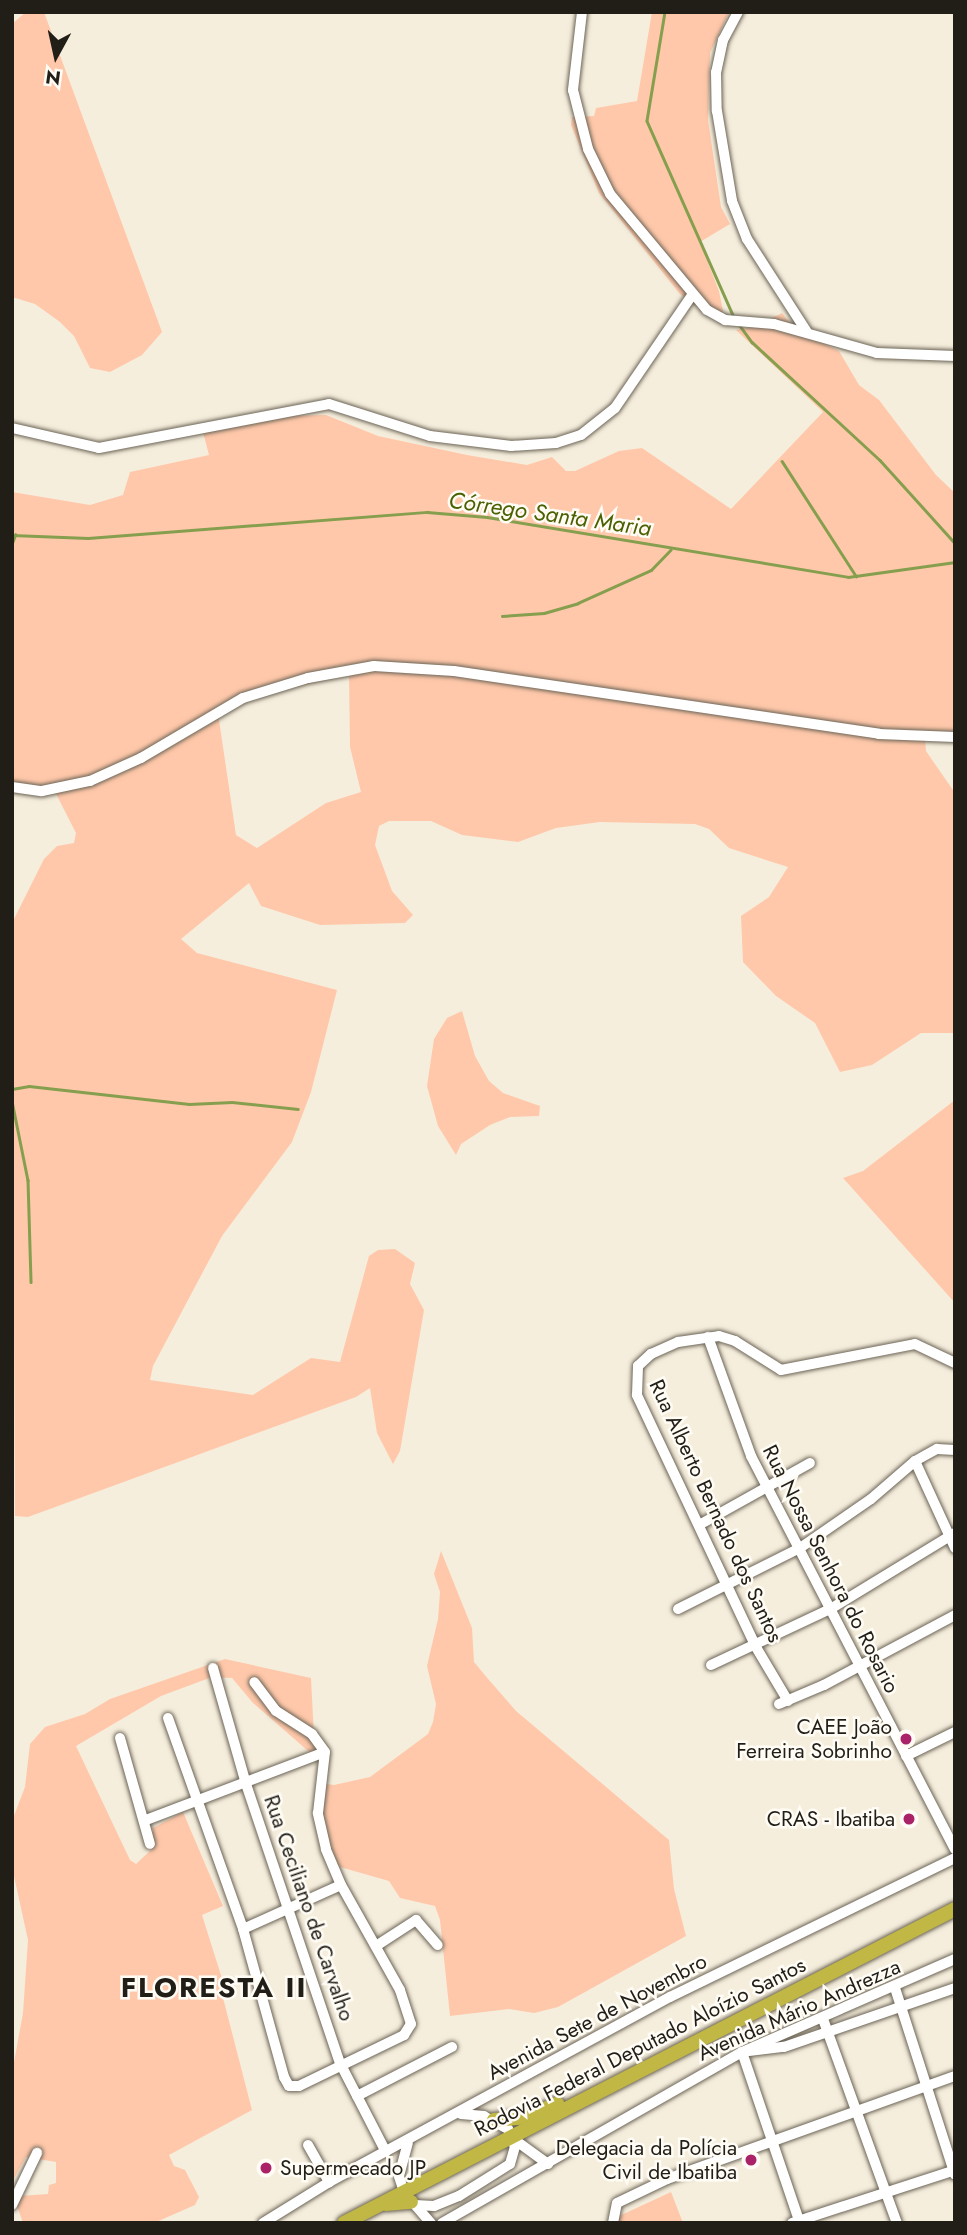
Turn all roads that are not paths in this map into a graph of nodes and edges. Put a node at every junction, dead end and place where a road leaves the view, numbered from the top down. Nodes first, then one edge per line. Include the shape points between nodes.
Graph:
1 (582, 12) edge
2 (738, 12) edge
3 (692, 295) junction
4 (807, 332) junction
5 (955, 356) edge
6 (12, 428) edge
7 (955, 737) edge
8 (12, 787) edge
9 (708, 1337) junction
10 (955, 1363) edge
11 (955, 1450) edge
12 (915, 1461) junction
13 (810, 1463) dead end
14 (767, 1485) junction
15 (699, 1525) junction
16 (952, 1535) edge
17 (800, 1548) junction
18 (955, 1548) edge
19 (727, 1588) junction
20 (832, 1608) junction
21 (678, 1609) dead end
22 (955, 1615) edge
23 (756, 1647) junction
24 (859, 1664) junction
25 (710, 1665) dead end
26 (212, 1668) dead end
27 (254, 1682) dead end
28 (168, 1718) dead end
29 (955, 1732) edge
30 (120, 1738) dead end
31 (325, 1752) junction
32 (906, 1756) junction
33 (246, 1784) junction
34 (196, 1801) junction
35 (146, 1820) junction
36 (150, 1844) dead end
37 (955, 1849) edge
38 (955, 1858) edge
39 (341, 1885) junction
40 (290, 1909) junction
41 (955, 1909) edge
42 (243, 1929) junction
43 (438, 1945) dead end
44 (376, 1946) junction
45 (955, 1959) edge
46 (895, 1988) junction
47 (955, 1988) edge
48 (901, 2007) junction
49 (823, 2019) junction
50 (828, 2032) junction
51 (452, 2047) dead end
52 (743, 2052) junction
53 (340, 2063) junction
54 (955, 2076) edge
55 (926, 2086) junction
56 (357, 2096) junction
57 (586, 2099) junction
58 (857, 2111) junction
59 (461, 2114) junction
60 (494, 2120) junction
61 (514, 2138) junction
62 (773, 2139) junction
63 (408, 2143) junction
64 (308, 2145) dead end
65 (386, 2152) junction
66 (37, 2153) dead end
67 (548, 2164) junction
68 (954, 2172) edge
69 (329, 2182) junction
70 (887, 2192) junction
71 (409, 2200) junction
72 (12, 2205) edge
73 (796, 2222) edge
74 (263, 2223) edge
75 (344, 2223) edge
76 (431, 2223) edge
77 (442, 2223) edge
78 (612, 2223) edge
79 (897, 2223) edge

1 - 3 street via 573,90 588,149 610,194
2 - 4 street via 723,40 716,72 717,111 732,201 747,239
3 - 4 street via 712,314 732,322
3 - 6 street via 623,399 591,429 556,443 511,446 430,436 329,404 106,447 86,447
4 - 5 street via 877,353
7 - 8 street via 879,734 454,671 374,666 308,678 243,698 141,758 90,781 42,791
9 - 10 street via 735,1341 781,1370 915,1344
9 - 14 street, Rua Nossa Senhora do Rosario via 740,1434
9 - 15 street, Rua Alberto Bernado dos Santos via 678,1342 651,1354 634,1376 637,1395
11 - 12 street via 937,1449
12 - 16 street
12 - 17 street via 872,1499
13 - 14 street
14 - 15 street
14 - 17 street, Rua Nossa Senhora do Rosario
15 - 19 street, Rua Alberto Bernado dos Santos
16 - 18 street
16 - 20 street
17 - 19 street
17 - 20 street, Rua Nossa Senhora do Rosario
19 - 21 street
19 - 23 street, Rua Alberto Bernado dos Santos
20 - 23 street
20 - 24 street, Rua Nossa Senhora do Rosario
22 - 24 street
23 - 24 street, Rua Alberto Bernado dos Santos via 783,1703
23 - 25 street
24 - 32 street, Rua Nossa Senhora do Rosario
26 - 33 street, Rua Ceciliano de Carvalho
27 - 31 street via 276,1711 312,1734
28 - 34 street
29 - 32 street
30 - 35 street
31 - 33 street
31 - 39 street via 319,1820
32 - 37 street, Rua Nossa Senhora do Rosario
33 - 34 street
33 - 40 street, Rua Ceciliano de Carvalho
34 - 35 street
34 - 42 street
35 - 36 street
38 - 59 street, Avenida Sete de Novembro via 670,1997
39 - 40 street
39 - 44 street
40 - 42 street
40 - 53 street, Rua Ceciliano de Carvalho
41 - 57 highway, Rodovia Federal Deputado Aloízio Santos
42 - 53 street via 284,2077 293,2087
43 - 44 street via 416,1920
44 - 53 street via 400,1990 411,2024 404,2035
45 - 46 street, Avenida Mário Andrezza
46 - 48 street
46 - 49 street, Avenida Mário Andrezza
47 - 48 street
48 - 50 street
48 - 55 street
49 - 50 street
49 - 52 street, Avenida Mário Andrezza
50 - 52 street via 769,2051
50 - 58 street
51 - 56 street
52 - 62 street
52 - 67 street, Avenida Mário Andrezza
53 - 56 street, Rua Ceciliano de Carvalho
54 - 55 street
55 - 58 street
55 - 68 street
56 - 65 street, Rua Ceciliano de Carvalho
57 - 60 highway via 526,2117
57 - 61 highway, Rodovia Federal Deputado Aloízio Santos
58 - 62 street
58 - 70 street
59 - 60 street
59 - 63 street, Avenida Sete de Novembro
60 - 61 street
61 - 67 street
61 - 71 highway, Rodovia Federal Deputado Aloízio Santos
61 - 71 street via 514,2155 501,2173 434,2206
62 - 73 street
62 - 78 street via 626,2198 613,2210
63 - 65 street, Avenida Sete de Novembro
63 - 71 street via 399,2176
64 - 69 street
65 - 69 street, Avenida Sete de Novembro
66 - 72 street
67 - 77 street, Avenida Mário Andrezza
68 - 70 street
69 - 74 street, Avenida Sete de Novembro
70 - 73 street
70 - 79 street
71 - 75 highway, Rodovia Federal Deputado Aloízio Santos via 377,2205
71 - 76 street

